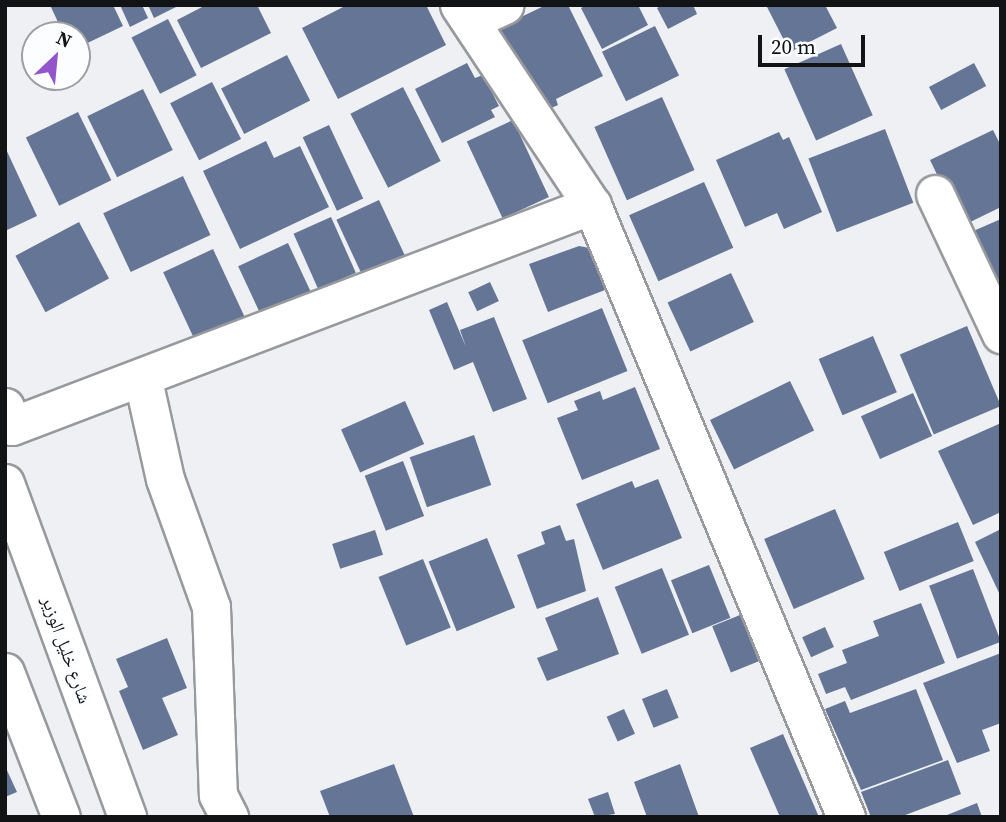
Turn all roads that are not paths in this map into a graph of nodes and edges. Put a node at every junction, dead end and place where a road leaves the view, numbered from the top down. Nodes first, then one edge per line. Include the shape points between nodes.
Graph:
1 (504, 5) edge
2 (464, 13) edge
3 (936, 194) dead end
4 (592, 205) junction
5 (1001, 334) edge
6 (144, 380) junction
7 (5, 407) edge
8 (5, 483) edge
9 (5, 672) edge
10 (61, 817) edge
11 (127, 817) edge
12 (229, 817) edge
13 (846, 817) edge

1 - 2 street
2 - 4 street
3 - 5 street
4 - 6 street
4 - 13 street
6 - 7 street via 12,426
6 - 12 street via 165,479 211,607 218,795
8 - 11 street, شارع خليل الوزير
9 - 10 street

